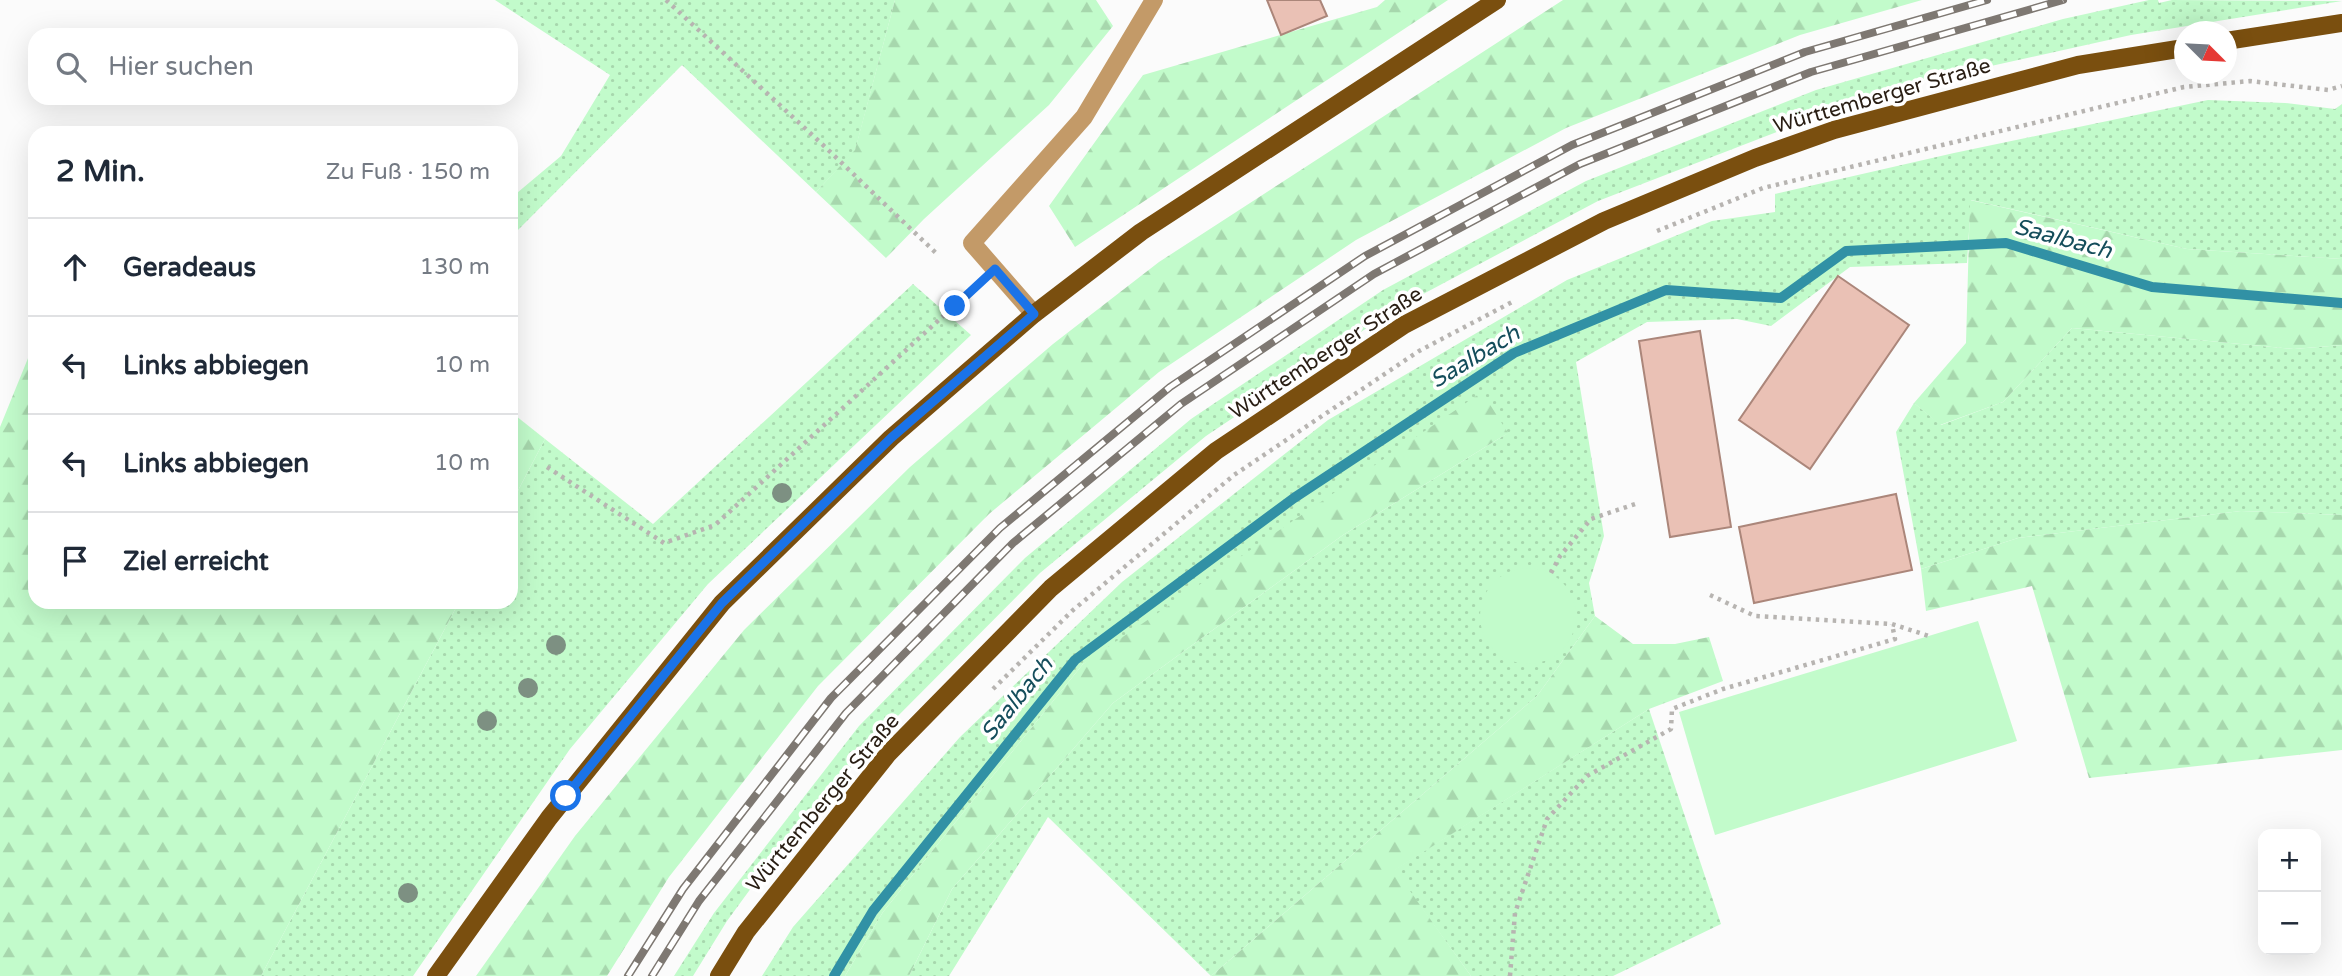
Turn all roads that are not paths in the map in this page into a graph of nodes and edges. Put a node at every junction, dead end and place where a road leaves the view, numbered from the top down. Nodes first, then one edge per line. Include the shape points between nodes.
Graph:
1 (1154, 0) edge
2 (1497, 0) edge
3 (2342, 23) edge
4 (2237, 39) edge
5 (2174, 50) edge
6 (1034, 314) junction
7 (436, 976) edge
8 (719, 976) edge

1 - 6 lane via 1084,117 972,243
2 - 6 main road via 1141,232
3 - 4 main road
5 - 8 main road, Württemberger Straße via 2078,65 1834,130 1755,158 1604,220 1404,325 1216,451 1051,588 888,754 746,932
6 - 7 main road via 891,438 722,603 549,818

